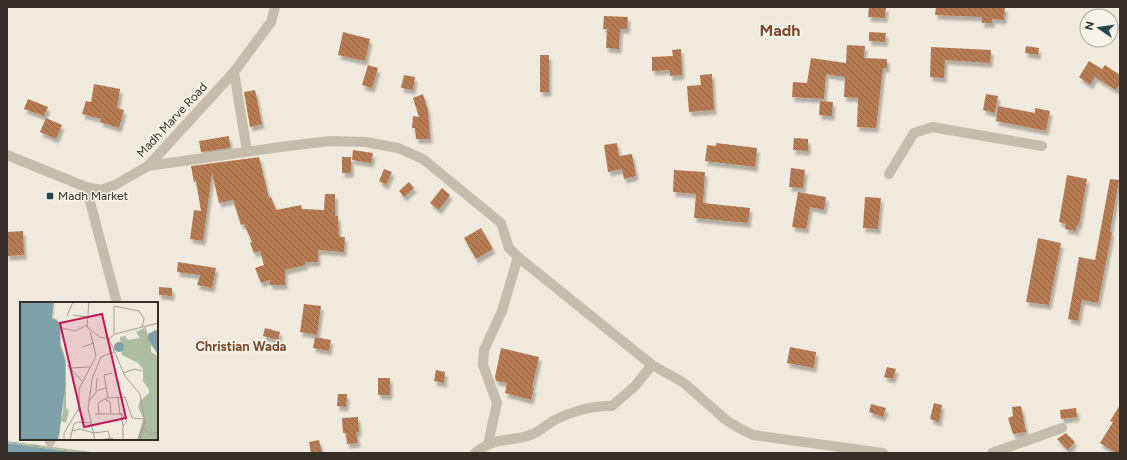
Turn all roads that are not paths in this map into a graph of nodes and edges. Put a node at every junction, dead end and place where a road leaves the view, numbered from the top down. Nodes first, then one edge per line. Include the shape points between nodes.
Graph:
1 (275, 7) edge
2 (234, 72) junction
3 (1042, 146) dead end
4 (247, 151) junction
5 (7, 155) edge
6 (148, 166) junction
7 (889, 174) dead end
8 (86, 187) junction
9 (518, 257) junction
10 (117, 302) edge
11 (652, 365) junction
12 (1062, 428) dead end
13 (488, 444) junction
14 (475, 453) edge
15 (884, 453) edge
16 (992, 453) edge

1 - 2 street, Madh Marve Road via 271,22
2 - 4 street
2 - 6 street, Madh Marve Road
3 - 7 street via 932,127 914,133
4 - 6 street
4 - 9 street via 330,141 366,142 398,148 424,159 501,223 509,248
5 - 8 street, Madh Marve Road
6 - 8 street, Madh Marve Road via 101,190
8 - 10 street
9 - 11 street
9 - 13 street via 502,311 484,350 483,365 497,403
11 - 13 street via 635,386 612,406 597,406 573,413 532,434
11 - 15 street via 684,383 726,420 753,434
12 - 16 street
13 - 14 street

